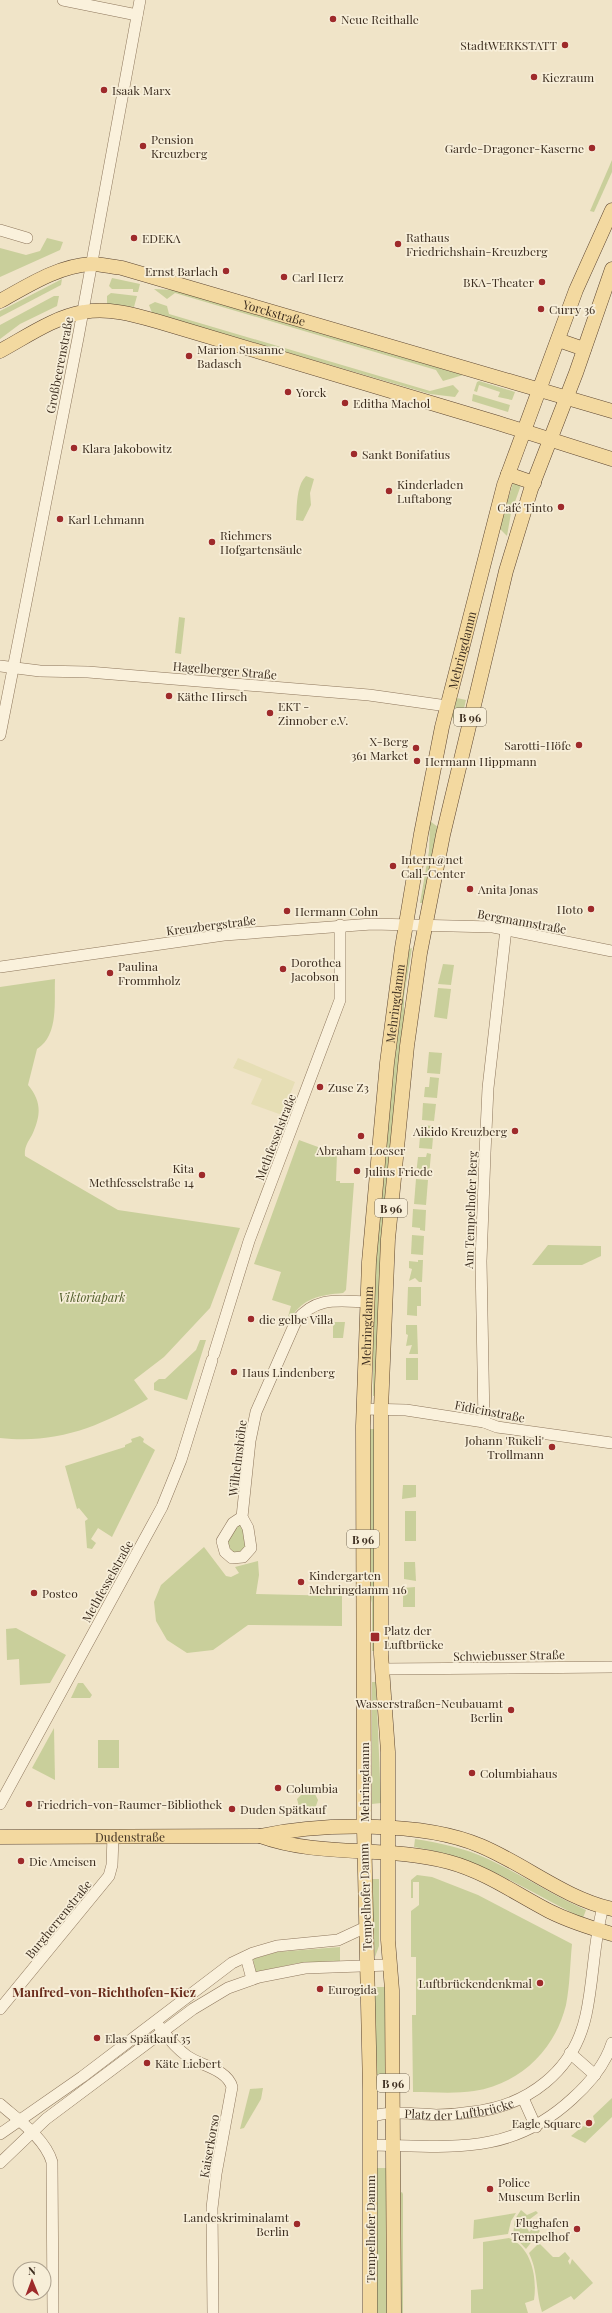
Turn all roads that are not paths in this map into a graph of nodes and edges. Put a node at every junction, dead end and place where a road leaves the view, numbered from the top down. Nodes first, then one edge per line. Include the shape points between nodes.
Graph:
1 (63, 0) edge
2 (140, 0) edge
3 (138, 14) junction
4 (612, 210) edge
5 (0, 230) edge
6 (27, 238) dead end
7 (92, 264) junction
8 (612, 268) edge
9 (0, 301) edge
10 (83, 312) junction
11 (558, 340) junction
12 (584, 349) junction
13 (0, 351) edge
14 (553, 393) junction
15 (612, 411) edge
16 (525, 432) junction
17 (550, 440) junction
18 (612, 459) edge
19 (508, 474) junction
20 (534, 483) junction
21 (0, 666) edge
22 (13, 668) junction
23 (447, 706) junction
24 (0, 735) edge
25 (406, 924) junction
26 (426, 924) junction
27 (340, 925) junction
28 (506, 928) junction
29 (612, 951) edge
30 (0, 967) edge
31 (367, 1302) junction
32 (364, 1409) junction
33 (381, 1409) junction
34 (484, 1422) junction
35 (612, 1443) edge
36 (242, 1517) dead end
37 (612, 1667) edge
38 (364, 1668) junction
39 (382, 1669) junction
40 (0, 1804) edge
41 (364, 1828) junction
42 (388, 1828) junction
43 (113, 1836) junction
44 (260, 1836) junction
45 (0, 1837) edge
46 (364, 1851) junction
47 (387, 1852) junction
48 (610, 1909) edge
49 (366, 1928) junction
50 (597, 1930) junction
51 (612, 1934) edge
52 (246, 1957) junction
53 (389, 1965) junction
54 (367, 1966) junction
55 (252, 1979) junction
56 (0, 2009) edge
57 (159, 2026) junction
58 (612, 2042) edge
59 (570, 2053) junction
60 (595, 2075) junction
61 (523, 2098) junction
62 (0, 2104) edge
63 (393, 2113) junction
64 (370, 2117) junction
65 (20, 2121) junction
66 (536, 2127) junction
67 (32, 2133) junction
68 (0, 2134) edge
69 (370, 2145) junction
70 (394, 2145) junction
71 (0, 2164) edge
72 (53, 2313) edge
73 (213, 2313) edge
74 (370, 2313) edge
75 (394, 2313) edge

1 - 3 street
2 - 3 street, Großbeerenstraße
3 - 7 street, Großbeerenstraße
4 - 11 main road, Mehringdamm / B 96 via 576,290
5 - 6 street
7 - 9 main road, Yorckstraße via 52,274
7 - 10 street, Großbeerenstraße
7 - 14 main road, Yorckstraße via 122,268
8 - 12 main road, Mehringdamm / B 96
10 - 13 main road via 52,323
10 - 16 main road via 114,311 139,316
10 - 22 street, Großbeerenstraße
11 - 12 main road
11 - 14 main road, Mehringdamm / B 96
12 - 14 main road, Mehringdamm / B 96
14 - 15 main road, Yorckstraße
14 - 16 main road, Mehringdamm / B 96
14 - 17 main road, Mehringdamm / B 96
16 - 17 main road
16 - 19 main road, Mehringdamm / B 96
17 - 18 main road
17 - 20 main road, Mehringdamm / B 96
19 - 20 main road
19 - 23 main road, Mehringdamm / B 96
20 - 26 main road, Mehringdamm / B 96 via 492,621 443,835
21 - 22 street, Hagelberger Straße
22 - 23 street, Hagelberger Straße via 369,694
22 - 24 street, Großbeerenstraße
23 - 25 main road, Mehringdamm / B 96
25 - 26 street, Kreuzbergstraße
25 - 27 street, Kreuzbergstraße
25 - 31 main road, Mehringdamm / B 96 via 387,1063
26 - 28 street, Bergmannstraße
26 - 33 main road, Mehringdamm / B 96 via 407,1046 395,1160 386,1277
27 - 30 street, Kreuzbergstraße via 295,931 224,935
27 - 40 street, Methfesselstraße via 340,1000 249,1241 181,1460 162,1507
28 - 29 street, Bergmannstraße
28 - 34 street, Am Tempelhofer Berg via 488,1088 485,1154 481,1261
31 - 32 main road, Mehringdamm / B 96
31 - 36 street, Wilhelmshöhe via 317,1303 306,1309 296,1321 256,1412 250,1441
32 - 33 street, Fidicinstraße
32 - 38 main road, Mehringdamm / B 96
33 - 34 street, Fidicinstraße via 406,1410
33 - 39 main road, Mehringdamm / B 96
34 - 35 street, Fidicinstraße via 497,1427
37 - 39 street, Schwiebusser Straße
38 - 39 main road
38 - 41 main road, Mehringdamm / B 96
39 - 42 main road, Mehringdamm / B 96 via 388,1752
41 - 42 main road, Platz der Luftbrücke
41 - 44 main road, Dudenstraße via 288,1830
41 - 46 main road, Tempelhofer Damm / B 96
42 - 47 main road, Tempelhofer Damm / B 96
42 - 48 main road, Platz der Luftbrücke via 444,1834 481,1846 571,1894
43 - 44 main road, Dudenstraße
43 - 45 main road, Dudenstraße
43 - 56 street, Burgherrenstraße via 109,1876
44 - 46 main road, Dudenstraße via 283,1844
46 - 47 main road
46 - 49 main road, Tempelhofer Damm / B 96
47 - 50 main road via 426,1856 470,1868 550,1911
47 - 53 main road, Tempelhofer Damm / B 96
48 - 50 street, Platz der Luftbrücke
49 - 52 street via 338,1940 277,1946
49 - 54 main road, Tempelhofer Damm / B 96
50 - 51 main road
50 - 59 street, Platz der Luftbrücke via 586,2016 581,2033
52 - 55 street
52 - 57 street via 223,1969
53 - 54 street, Tempelhofer Damm
53 - 63 main road, Tempelhofer Damm / B 96 via 392,1990
54 - 55 street via 305,1968
54 - 64 main road, Tempelhofer Damm / B 96
55 - 57 street via 228,1988
57 - 65 street
57 - 67 street
57 - 73 street, Kaiserkorso via 187,2056 229,2079 232,2087 212,2208
58 - 60 street
59 - 60 street
59 - 61 street, Platz der Luftbrücke via 552,2077
60 - 66 street via 565,2106
61 - 63 street, Platz der Luftbrücke via 515,2103 471,2112 438,2115
61 - 66 street, Platz der Luftbrücke
62 - 65 street
63 - 64 street
63 - 70 main road, Tempelhofer Damm / B 96
64 - 69 main road, Tempelhofer Damm / B 96
65 - 67 street
65 - 68 street
66 - 70 street via 516,2136 482,2144
67 - 71 street
67 - 72 street via 52,2162
69 - 70 street
69 - 74 main road, Tempelhofer Damm / B 96
70 - 75 main road, Tempelhofer Damm / B 96

